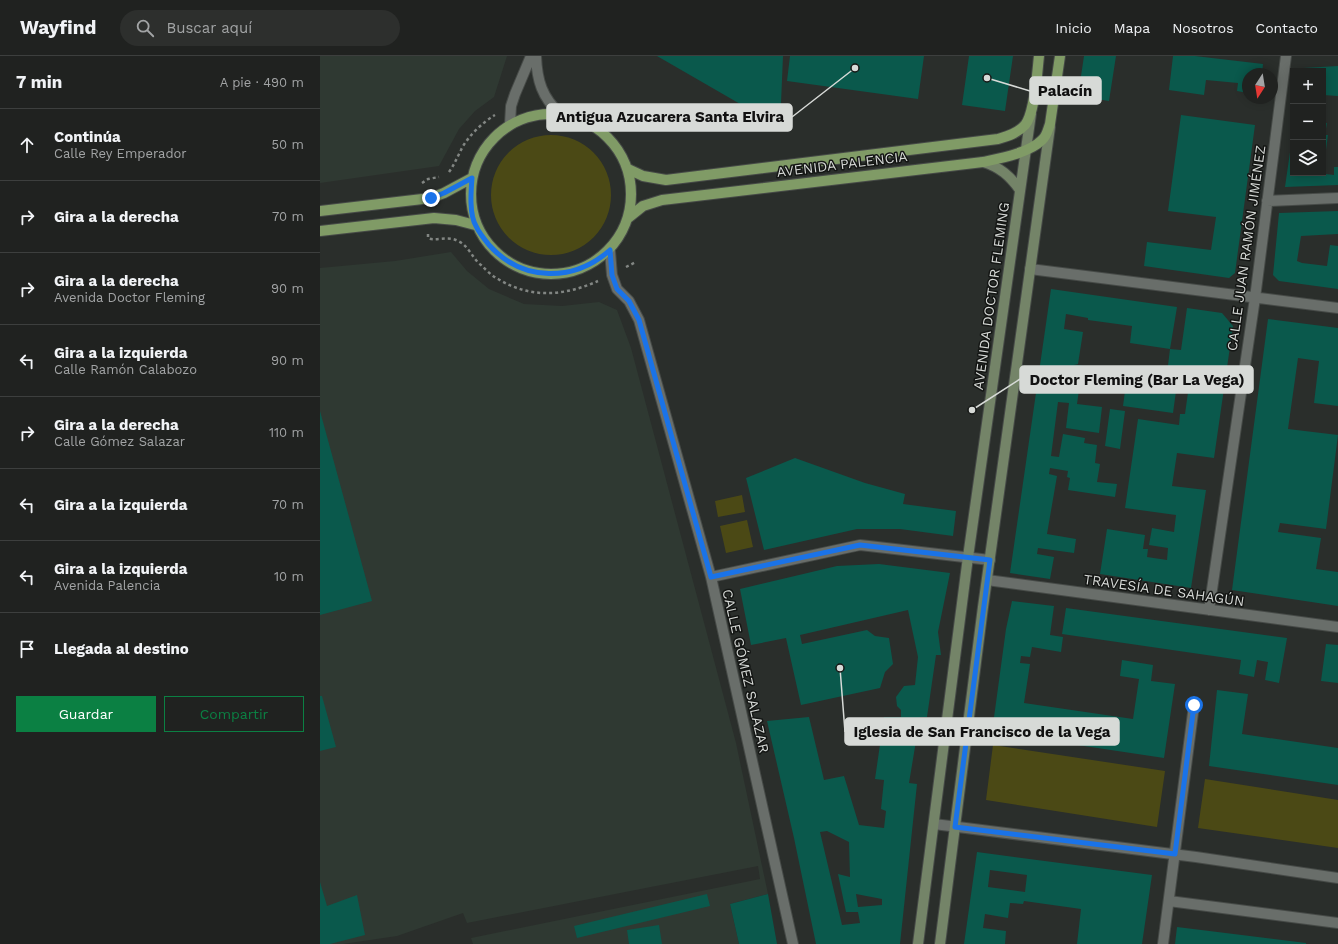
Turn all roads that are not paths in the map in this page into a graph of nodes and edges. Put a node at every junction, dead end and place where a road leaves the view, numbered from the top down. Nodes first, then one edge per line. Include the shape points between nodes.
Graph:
1 (531, 56) edge
2 (536, 56) edge
3 (1039, 56) edge
4 (1060, 56) edge
5 (1286, 56) edge
6 (560, 114) junction
7 (1031, 114) junction
8 (510, 124) junction
9 (1050, 124) junction
10 (1026, 149) junction
11 (984, 162) junction
12 (628, 169) junction
13 (472, 178) junction
14 (1020, 190) junction
15 (1338, 198) edge
16 (1267, 202) junction
17 (320, 211) edge
18 (628, 218) junction
19 (475, 225) junction
20 (320, 231) edge
21 (610, 250) junction
22 (1030, 269) junction
23 (1255, 298) junction
24 (1338, 308) edge
25 (968, 557) junction
26 (990, 560) junction
27 (711, 577) junction
28 (987, 580) junction
29 (1209, 610) junction
30 (1338, 627) edge
31 (1194, 705) dead end
32 (934, 824) junction
33 (955, 827) junction
34 (1175, 854) junction
35 (1338, 878) edge
36 (1168, 901) junction
37 (1338, 923) edge
38 (793, 944) edge
39 (918, 944) edge
40 (940, 944) edge
41 (1163, 944) edge

1 - 8 street via 511,106
2 - 6 street via 540,86 546,99
3 - 7 main road, AVENIDA DOCTOR FLEMING
4 - 9 main road
5 - 16 street, CALLE JUAN RAMÓN JIMÉNEZ
6 - 8 main road via 526,117
6 - 12 main road via 582,120 602,131 618,148
7 - 10 main road, AVENIDA DOCTOR FLEMING
7 - 12 main road, AVENIDA PALENCIA via 1025,125 1013,134 998,139 666,180 643,176
8 - 13 main road via 492,138 479,156
9 - 10 main road, AVENIDA PALENCIA via 1043,140
9 - 22 main road
10 - 11 main road, AVENIDA PALENCIA
10 - 14 main road, AVENIDA DOCTOR FLEMING
11 - 14 main road via 1001,169 1012,178
11 - 18 main road, AVENIDA PALENCIA via 662,200 643,206
12 - 18 main road via 631,196
13 - 17 main road via 431,198
13 - 19 main road via 470,198
14 - 25 main road, AVENIDA DOCTOR FLEMING
15 - 16 street
16 - 23 street, CALLE JUAN RAMÓN JIMÉNEZ
18 - 21 main road
19 - 20 main road via 434,218
19 - 21 main road via 499,256 519,268 541,274 564,273 585,267
21 - 27 street, CALLE GÓMEZ SALAZAR via 612,275 617,289 629,301 639,320
22 - 23 street
22 - 26 main road
23 - 24 street
23 - 29 street, CALLE JUAN RAMÓN JIMÉNEZ
25 - 26 street
25 - 27 street via 860,545
25 - 32 main road, AVENIDA DOCTOR FLEMING
26 - 28 main road
27 - 38 street, CALLE GÓMEZ SALAZAR
28 - 29 street, TRAVESÍA DE SAHAGÚN
28 - 33 main road
29 - 30 street, TRAVESÍA DE SAHAGÚN
31 - 34 street
32 - 33 street
32 - 39 main road, AVENIDA DOCTOR FLEMING
33 - 34 street
33 - 40 main road
34 - 35 street
34 - 36 street
36 - 37 street
36 - 41 street

